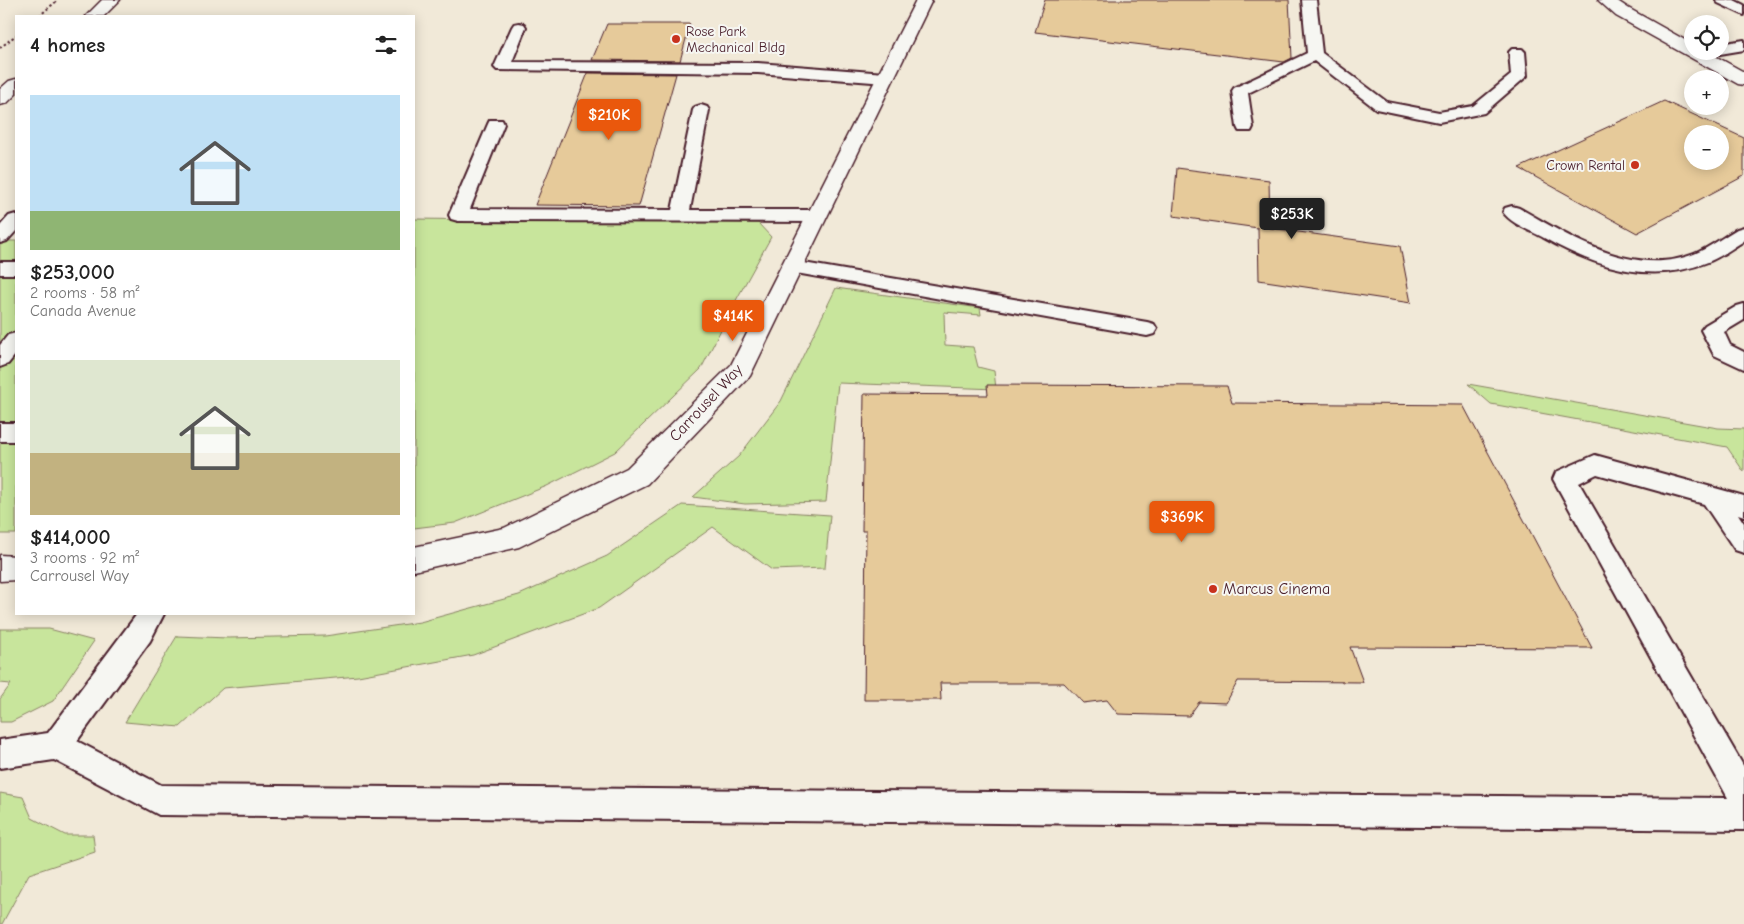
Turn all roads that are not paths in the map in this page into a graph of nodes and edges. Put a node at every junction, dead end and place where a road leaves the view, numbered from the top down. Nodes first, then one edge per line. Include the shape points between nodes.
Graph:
1 (112, 0) edge
2 (924, 0) edge
3 (1309, 0) edge
4 (1606, 0) edge
5 (1723, 0) edge
6 (1744, 11) edge
7 (95, 15) edge
8 (519, 27) dead end
9 (1744, 44) edge
10 (1684, 45) edge
11 (1729, 47) edge
12 (1517, 52) dead end
13 (1316, 55) junction
14 (1711, 60) edge
15 (885, 78) junction
16 (1744, 80) edge
17 (15, 85) edge
18 (0, 99) edge
19 (701, 110) dead end
20 (496, 124) dead end
21 (1245, 127) dead end
22 (1512, 212) dead end
23 (680, 216) junction
24 (817, 216) junction
25 (1744, 233) edge
26 (0, 268) edge
27 (15, 268) edge
28 (792, 268) junction
29 (1744, 311) edge
30 (1147, 328) dead end
31 (15, 341) edge
32 (0, 359) edge
33 (1744, 361) edge
34 (0, 432) edge
35 (15, 432) edge
36 (1712, 497) junction
37 (1744, 506) edge
38 (1744, 543) edge
39 (415, 559) edge
40 (0, 568) edge
41 (15, 568) edge
42 (150, 615) edge
43 (56, 746) junction
44 (0, 754) edge
45 (1744, 798) edge
46 (1744, 814) edge

1 - 7 street
2 - 15 street, Carrousel Way
3 - 13 lane
4 - 10 street
5 - 6 lane
8 - 15 lane via 502,67 758,68
9 - 11 lane
12 - 13 lane via 1519,76 1478,110 1438,117 1382,106
13 - 21 lane via 1240,91
14 - 16 street
15 - 24 street, Carrousel Way
17 - 18 street
19 - 23 lane
20 - 23 lane via 458,215
22 - 25 lane via 1574,246 1618,264 1646,269 1700,258
23 - 24 lane
24 - 28 street, Carrousel Way
26 - 27 lane
28 - 30 lane
28 - 39 street, Carrousel Way via 741,370 637,476 509,539
29 - 33 lane via 1712,330 1722,350
31 - 32 lane
34 - 35 lane
36 - 37 lane
36 - 38 lane
36 - 45 lane via 1595,464 1565,480
40 - 41 street
42 - 43 lane
43 - 44 lane
43 - 46 lane via 158,800

